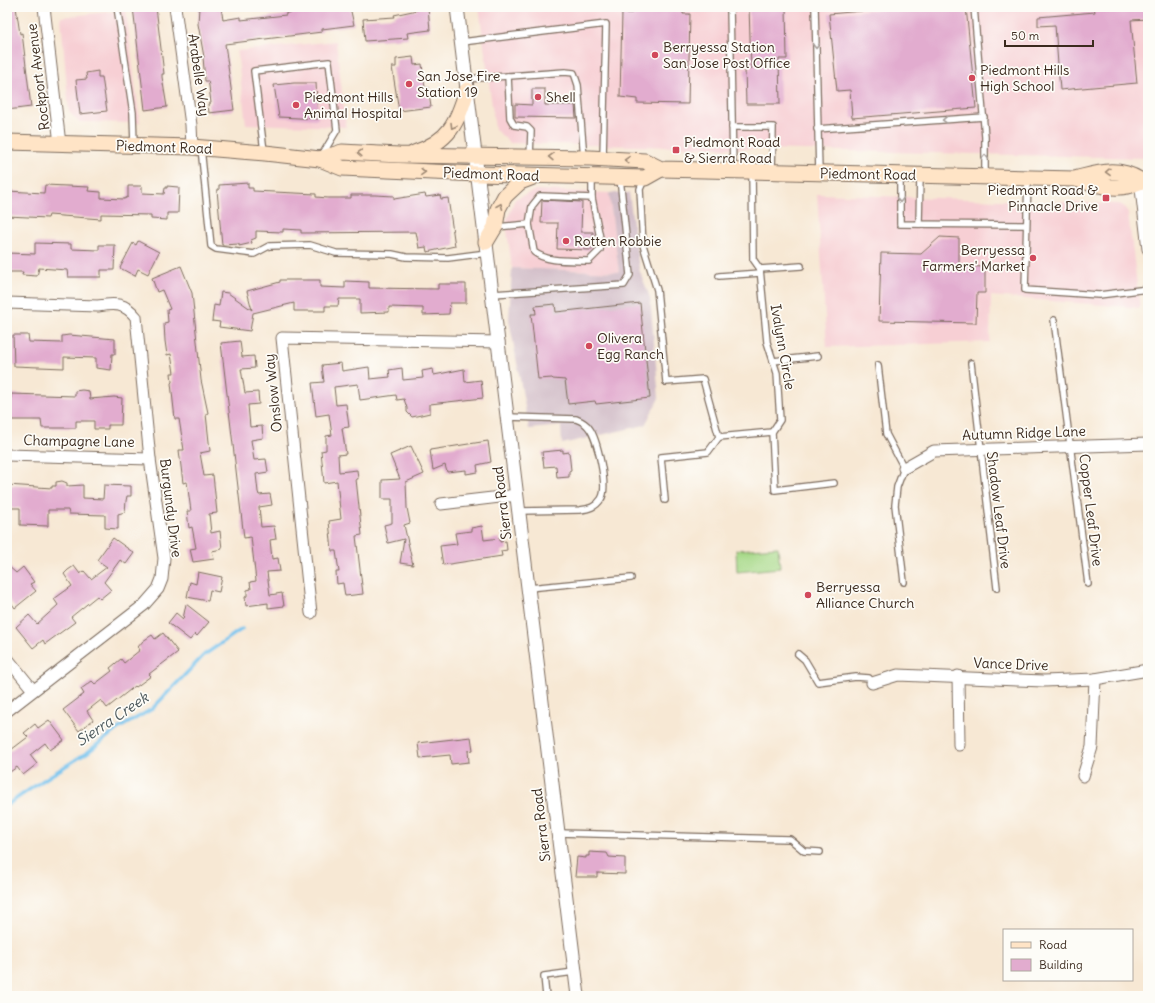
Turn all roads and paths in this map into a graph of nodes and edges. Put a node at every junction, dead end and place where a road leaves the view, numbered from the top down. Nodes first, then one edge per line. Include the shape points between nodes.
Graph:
1 (44, 7) edge
2 (117, 7) edge
3 (175, 7) edge
4 (457, 7) edge
5 (730, 7) edge
6 (815, 7) edge
7 (974, 7) edge
8 (462, 42) junction
9 (508, 76) junction
10 (466, 84) junction
11 (984, 117) junction
12 (732, 127) junction
13 (817, 129) junction
14 (7, 142) edge
15 (60, 144) junction
16 (134, 146) junction
17 (196, 148) junction
18 (264, 152) junction
19 (406, 155) junction
20 (476, 156) junction
21 (530, 157) junction
22 (584, 158) junction
23 (320, 159) junction
24 (602, 159) junction
25 (661, 169) junction
26 (733, 171) junction
27 (752, 171) junction
28 (772, 172) junction
29 (818, 173) junction
30 (478, 174) junction
31 (900, 175) junction
32 (920, 175) junction
33 (535, 176) junction
34 (986, 177) junction
35 (592, 178) junction
36 (620, 178) junction
37 (645, 178) junction
38 (1028, 178) junction
39 (1144, 180) edge
40 (592, 198) junction
41 (529, 224) junction
42 (919, 224) junction
43 (1026, 225) junction
44 (495, 227) junction
45 (486, 247) junction
46 (1148, 249) edge
47 (802, 266) dead end
48 (760, 271) junction
49 (719, 276) dead end
50 (1148, 289) edge
51 (493, 294) junction
52 (7, 303) edge
53 (1054, 320) dead end
54 (498, 342) junction
55 (818, 356) dead end
56 (774, 361) junction
57 (971, 363) dead end
58 (878, 365) dead end
59 (508, 417) junction
60 (772, 432) junction
61 (720, 437) junction
62 (1148, 444) edge
63 (1071, 447) junction
64 (980, 449) junction
65 (7, 455) edge
66 (150, 459) junction
67 (904, 468) junction
68 (834, 483) dead end
69 (517, 495) junction
70 (665, 500) dead end
71 (441, 504) dead end
72 (519, 511) junction
73 (631, 578) dead end
74 (904, 582) dead end
75 (1088, 584) dead end
76 (528, 588) junction
77 (997, 588) dead end
78 (311, 613) dead end
79 (798, 654) dead end
80 (7, 658) edge
81 (1148, 670) edge
82 (958, 676) junction
83 (1095, 679) junction
84 (872, 683) joint
85 (33, 690) junction
86 (7, 711) edge
87 (959, 745) dead end
88 (1083, 776) dead end
89 (557, 833) junction
90 (820, 852) dead end
91 (575, 972) junction
92 (546, 996) edge
93 (578, 996) edge

1 - 15 street, Rockport Avenue
2 - 16 lane via 133,113
3 - 17 street, Arabelle Way
4 - 8 street, Sierra Road
5 - 12 lane
6 -> 13 lane
7 - 11 lane
8 - 10 street, Sierra Road
8 - 24 lane via 606,24
9 - 10 lane
9 - 21 lane via 510,118 514,125 527,127 531,131
9 - 22 lane via 574,73 578,85
10 -> 19 main road via 459,115 448,135 424,150
10 - 20 street, Sierra Road
11 -> 13 lane
34 -> 11 lane
12 - 26 lane
12 - 28 lane via 773,127
13 - 29 lane
14 - 15 main road, Piedmont Road
15 - 16 main road, Piedmont Road
16 - 17 main road, Piedmont Road
17 - 18 main road, Piedmont Road
17 - 45 lane via 211,246 216,249 254,254 269,246 310,245 336,254 448,258
18 - 23 main road, Piedmont Road
18 - 23 lane via 254,71 329,62 337,130
19 - 20 main road, Piedmont Road
19 -> 23 main road, Piedmont Road via 342,152
20 - 21 main road, Piedmont Road
20 - 30 street, Sierra Road
22 -> 21 main road, Piedmont Road
22 - 24 main road, Piedmont Road
23 -> 30 main road, Piedmont Road via 342,168
25 -> 24 main road, Piedmont Road via 645,161
25 - 26 main road, Piedmont Road
25 - 37 main road, Piedmont Road
26 - 27 main road, Piedmont Road
27 - 28 main road, Piedmont Road
27 - 48 lane, Ivalynn Circle via 753,259
28 - 29 main road, Piedmont Road
29 - 31 main road, Piedmont Road
30 - 33 main road, Piedmont Road
30 - 45 street, Sierra Road
31 - 32 main road, Piedmont Road
31 -> 42 lane via 900,224
32 - 34 main road, Piedmont Road
32 - 42 lane
33 - 35 main road, Piedmont Road
44 -> 33 main road via 498,209 505,196 520,182
34 - 38 main road, Piedmont Road
35 - 36 main road, Piedmont Road
35 - 40 lane
36 - 37 main road, Piedmont Road
36 - 51 lane via 630,275 624,285
37 - 61 lane via 640,189 643,245 657,290 666,382 703,379
38 - 39 main road, Piedmont Road via 1075,179 1106,186 1128,186
38 - 43 lane
39 - 46 street
40 - 41 lane via 540,196 532,206
40 - 41 lane via 601,243 600,250 589,260 539,256 534,252
41 - 44 lane
42 - 43 lane
43 - 50 lane via 1025,290 1099,295
44 - 45 main road
45 - 51 street, Sierra Road
47 - 48 lane
48 - 49 lane
48 - 56 lane, Ivalynn Circle via 767,342
51 - 54 street, Sierra Road
52 - 66 street, Burgundy Drive via 98,306 113,304 122,305 130,310 136,317 138,326 137,343
53 - 63 lane, Copper Leaf Drive
54 - 59 street, Sierra Road
54 - 78 street, Onslow Way via 282,338
55 - 56 lane
56 - 60 lane, Ivalynn Circle via 780,420
57 - 64 lane, Shadow Leaf Drive
58 - 67 lane via 886,434
59 - 69 street, Sierra Road
59 - 72 lane via 576,419 584,423 594,436 604,484 602,498 596,506 580,510
60 - 61 lane
60 - 68 lane via 775,490
61 - 70 lane via 708,452 661,457
62 - 63 street, Autumn Ridge Lane
63 - 64 street, Autumn Ridge Lane
63 - 75 lane, Copper Leaf Drive
64 - 67 street, Autumn Ridge Lane via 934,451
64 - 77 lane, Shadow Leaf Drive
65 - 66 street, Champagne Lane
66 - 85 street, Burgundy Drive via 164,558 162,579 158,589 144,605
67 - 74 lane via 897,487 895,505
69 - 71 street
69 - 72 street, Sierra Road
72 - 76 street, Sierra Road
73 - 76 lane
76 - 89 street, Sierra Road
79 - 84 lane via 805,660 818,682 856,677 869,678
80 - 85 street
81 - 83 street, Vance Drive
82 - 83 street, Vance Drive via 1044,681
82 - 84 street, Vance Drive via 898,675
82 - 87 street
83 - 88 street via 1092,747
85 - 86 street, Burgundy Drive
89 - 90 lane via 790,839 804,851
89 - 91 street, Sierra Road
91 - 92 lane via 544,976
91 - 93 street, Sierra Road

